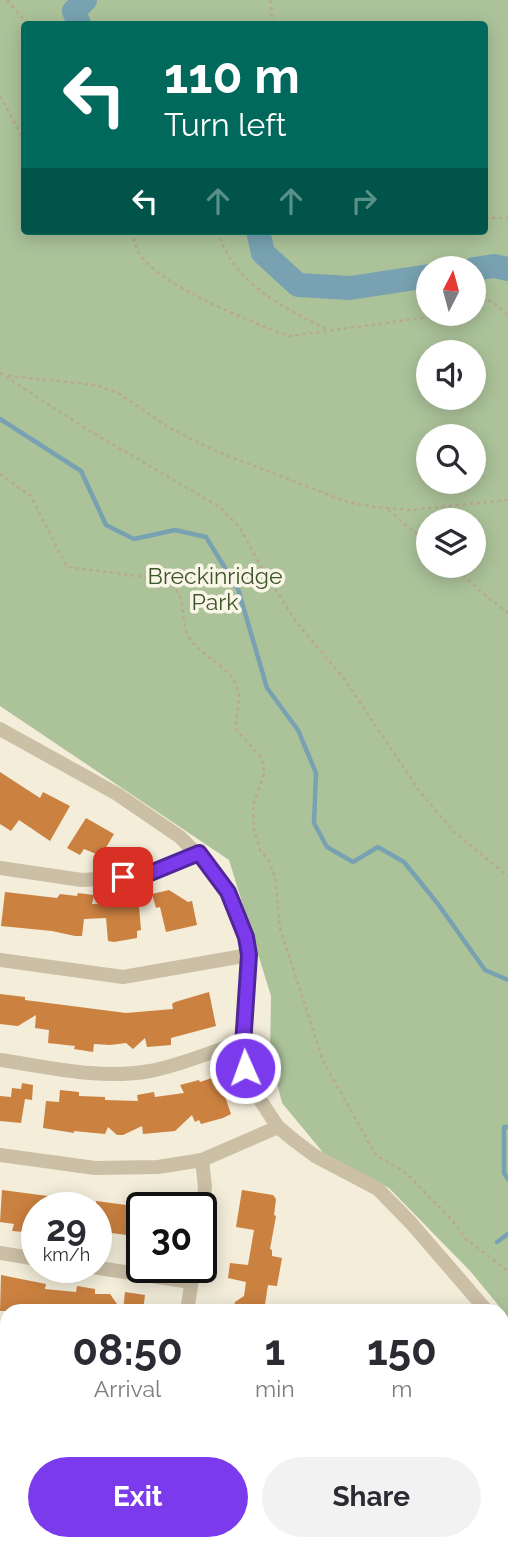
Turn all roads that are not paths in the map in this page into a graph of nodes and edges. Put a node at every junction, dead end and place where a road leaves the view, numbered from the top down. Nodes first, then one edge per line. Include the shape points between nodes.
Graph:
1 (0, 729) edge
2 (199, 853) junction
3 (0, 868) edge
4 (249, 955) junction
5 (0, 960) edge
6 (243, 1042) junction
7 (0, 1060) edge
8 (278, 1127) junction
9 (0, 1155) edge
10 (202, 1160) junction
11 (204, 1192) edge
12 (0, 1253) edge
13 (21, 1256) edge
14 (191, 1283) edge
15 (188, 1304) edge
16 (481, 1304) edge

1 - 2 street via 117,794
2 - 3 street via 143,876 82,880
2 - 4 street via 228,892
4 - 5 street via 123,976
4 - 6 street
6 - 7 street via 190,1061 135,1073 88,1074
6 - 8 street via 245,1068
8 - 10 street
8 - 16 street via 315,1156 378,1189
9 - 10 street via 127,1169
10 - 11 street
12 - 13 street
14 - 15 street

